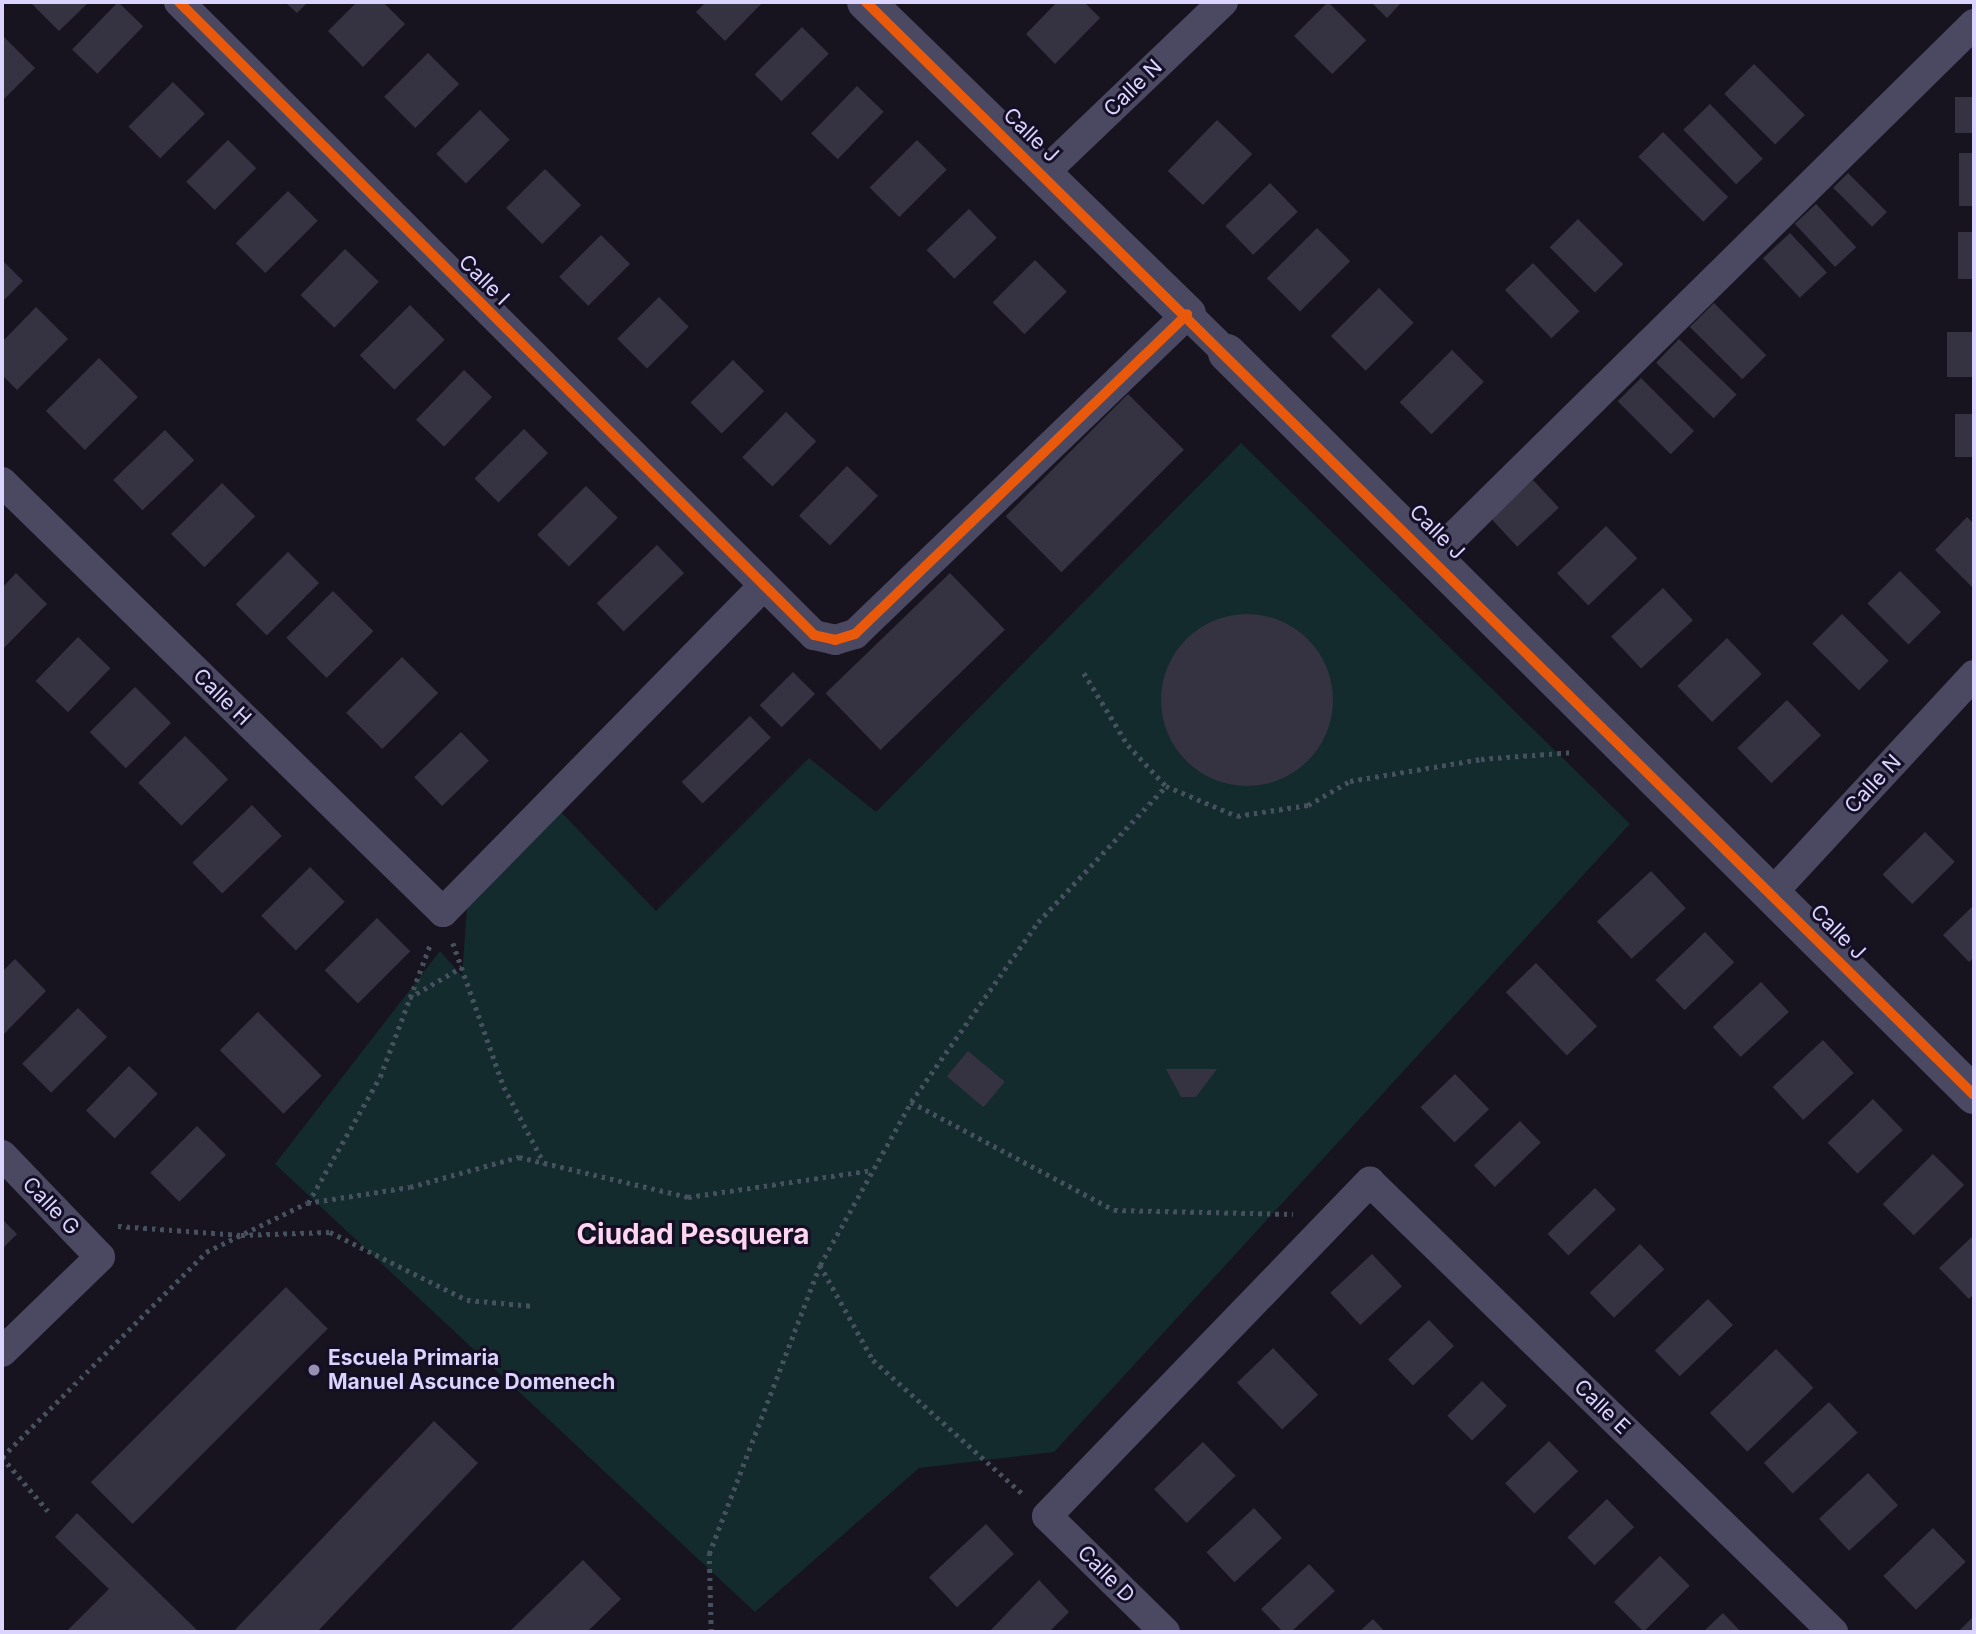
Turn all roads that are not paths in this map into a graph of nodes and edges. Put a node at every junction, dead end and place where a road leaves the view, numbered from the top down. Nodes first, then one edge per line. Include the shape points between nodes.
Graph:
1 (179, 2) edge
2 (866, 2) edge
3 (1223, 2) edge
4 (1974, 23) edge
5 (1043, 174) junction
6 (1187, 314) junction
7 (1227, 353) joint
8 (2, 482) edge
9 (1434, 556) junction
10 (763, 586) junction
11 (1974, 675) edge
12 (1772, 893) junction
13 (1974, 1094) edge
14 (2, 1155) edge
15 (2, 1352) edge
16 (1047, 1516) joint
17 (1165, 1632) edge
18 (1833, 1632) edge

1 - 10 street, Calle I
2 - 5 street, Calle J
3 - 5 street, Calle N
4 - 9 street
5 - 6 street, Calle J
6 - 7 street, Calle J
6 - 10 street, Calle I via 855,634 835,640 814,635
7 - 9 street, Calle J
8 - 10 street, Calle H via 443,912
9 - 12 street, Calle J
11 - 12 street, Calle N
12 - 13 street, Calle J
14 - 15 street, Calle G via 100,1257
16 - 17 street, Calle D
16 - 18 street, Calle E via 1370,1182

